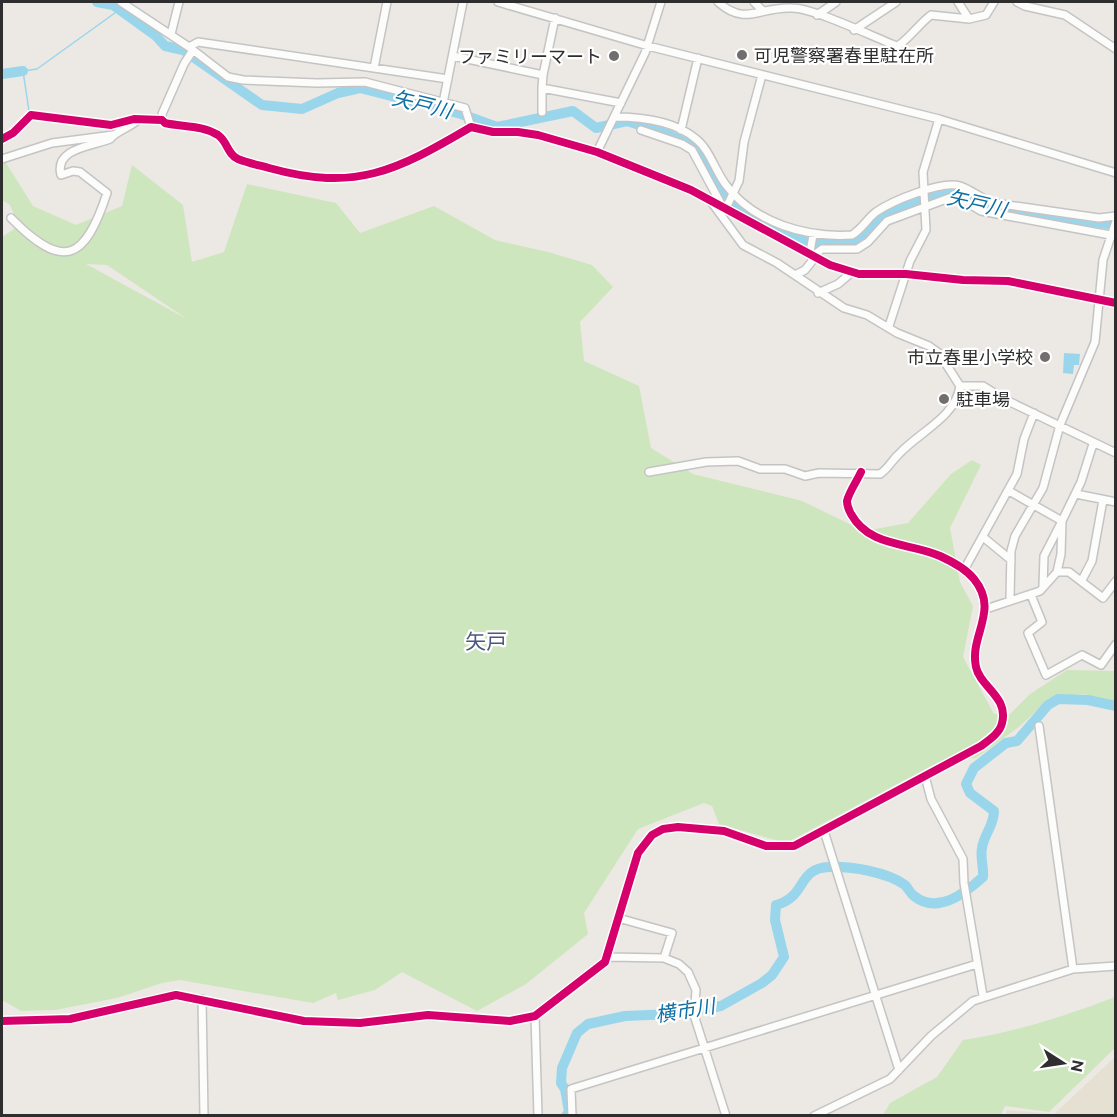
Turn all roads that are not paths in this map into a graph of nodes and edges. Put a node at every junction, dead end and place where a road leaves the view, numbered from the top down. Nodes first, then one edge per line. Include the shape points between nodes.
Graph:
1 (123, 2) edge
2 (179, 2) edge
3 (387, 2) edge
4 (463, 2) edge
5 (498, 2) edge
6 (661, 2) edge
7 (718, 2) edge
8 (754, 2) edge
9 (833, 2) edge
10 (896, 2) edge
11 (958, 2) edge
12 (994, 2) edge
13 (1017, 2) edge
14 (791, 4) edge
15 (763, 11) junction
16 (817, 15) junction
17 (555, 18) junction
18 (969, 19) junction
19 (854, 30) junction
20 (171, 34) junction
21 (648, 46) junction
22 (191, 48) junction
23 (1116, 48) edge
24 (453, 57) junction
25 (698, 58) junction
26 (374, 68) junction
27 (543, 75) junction
28 (762, 75) junction
29 (448, 80) junction
30 (542, 88) junction
31 (443, 104) junction
32 (621, 104) junction
33 (542, 112) dead end
34 (614, 117) junction
35 (139, 119) junction
36 (939, 119) junction
37 (162, 120) junction
38 (471, 127) junction
39 (640, 130) dead end
40 (681, 130) junction
41 (113, 135) junction
42 (2, 139) edge
43 (597, 152) junction
44 (2, 159) edge
45 (1116, 173) edge
46 (924, 191) junction
47 (734, 193) junction
48 (715, 204) junction
49 (925, 206) junction
50 (726, 208) junction
51 (1116, 216) edge
52 (11, 218) dead end
53 (1116, 221) edge
54 (813, 235) junction
55 (1112, 235) edge
56 (813, 254) junction
57 (851, 273) junction
58 (906, 274) junction
59 (795, 275) junction
60 (818, 293) junction
61 (1099, 299) junction
62 (1116, 303) edge
63 (889, 326) junction
64 (960, 386) junction
65 (1034, 413) junction
66 (1060, 424) junction
67 (1093, 444) junction
68 (1116, 453) edge
69 (649, 472) dead end
70 (861, 472) junction
71 (1009, 491) junction
72 (1076, 494) junction
73 (1103, 500) junction
74 (1116, 502) edge
75 (1034, 506) junction
76 (1062, 521) junction
77 (983, 537) junction
78 (1011, 560) junction
79 (964, 570) junction
80 (1057, 572) junction
81 (1082, 580) junction
82 (1116, 581) edge
83 (1043, 585) junction
84 (1113, 590) edge
85 (1031, 595) junction
86 (1010, 599) junction
87 (987, 609) junction
88 (1116, 644) edge
89 (1040, 726) dead end
90 (925, 776) junction
91 (824, 831) junction
92 (618, 918) junction
93 (608, 957) junction
94 (664, 958) junction
95 (977, 964) junction
96 (1116, 966) edge
97 (1074, 969) junction
98 (875, 994) junction
99 (983, 996) junction
100 (201, 999) junction
101 (535, 1016) junction
102 (2, 1021) edge
103 (704, 1047) junction
104 (899, 1070) junction
105 (204, 1116) edge
106 (538, 1116) edge
107 (572, 1116) edge
108 (726, 1116) edge
109 (814, 1116) edge

1 - 20 street
2 - 20 street
3 - 26 street
4 - 24 street
5 - 17 street
6 - 21 street
7 - 15 street via 731,13
8 - 15 street
9 - 16 street
10 - 19 street
11 - 18 street
12 - 18 street via 986,15
13 - 23 street via 1065,15
14 - 15 street
14 - 16 street
16 - 19 street
17 - 21 street
17 - 27 street
18 - 19 street via 931,15 897,46
20 - 22 street
21 - 25 street
21 - 32 street
22 - 26 street via 198,42
22 - 31 street via 228,77 317,84 365,82
22 - 37 street
24 - 27 street
24 - 29 street
25 - 28 street
25 - 40 street
26 - 29 street
27 - 30 street
28 - 36 street
28 - 47 street
29 - 31 street
30 - 32 street
30 - 33 street
31 - 38 street via 468,110
32 - 34 street
34 - 40 street via 638,117
34 - 43 street
35 - 37 street
35 - 41 street
35 - 42 street via 111,125 31,115
36 - 45 street
36 - 46 street via 923,172
37 - 38 street via 217,135 235,158 252,164 298,176 344,180 392,168
38 - 43 street via 538,135
39 - 48 street via 692,150 720,202
40 - 47 street via 702,144
41 - 44 street via 51,143
41 - 52 street via 72,150 60,168 63,176 80,172 107,193 80,248 70,252 48,249 32,240
43 - 48 street via 691,190
46 - 49 street
46 - 51 street via 950,184 994,203 1099,218
46 - 54 street via 885,207 852,235
47 - 50 street
47 - 54 street via 747,207
48 - 50 street
48 - 59 street via 743,244
49 - 55 street via 949,198 963,200 981,212
49 - 56 street via 887,221 857,249 822,249
49 - 58 street via 926,230
50 - 56 street
53 - 55 street
54 - 56 street
55 - 61 street via 1103,261
56 - 57 street
56 - 59 street via 805,270
57 - 58 street
57 - 60 street
58 - 61 street via 1008,281
58 - 63 street
59 - 60 street
60 - 63 street
61 - 62 street
61 - 66 street via 1095,342
63 - 64 street via 939,353
64 - 65 street via 983,386
64 - 70 street via 958,398 947,412 898,454 888,469 880,474
65 - 66 street
65 - 71 street
66 - 67 street
66 - 75 street via 1050,468
67 - 68 street
67 - 72 street
69 - 70 street via 738,461 760,469 805,476
70 - 79 street via 848,499 854,519 888,543 939,555
71 - 75 street
71 - 77 street
72 - 73 street
72 - 76 street
73 - 74 street
73 - 81 street via 1092,561
75 - 76 street
75 - 78 street via 1016,536
76 - 80 street
76 - 83 street via 1044,556
77 - 78 street
77 - 79 street
78 - 86 street
79 - 87 street via 979,588
80 - 81 street via 1069,572
80 - 83 street
81 - 84 street via 1103,598
82 - 84 street
83 - 85 street
85 - 86 street
85 - 88 street via 1042,622 1028,633 1046,675 1082,655 1101,665
86 - 87 street
87 - 90 street via 976,668 999,701 1002,723 981,746
89 - 97 street
90 - 91 street
90 - 95 street via 936,810 963,859
91 - 92 street via 794,846 777,848 724,831 678,826 663,829 652,835 638,853
91 - 98 street
92 - 93 street
92 - 94 street via 672,933
93 - 94 street
93 - 101 street via 600,968
94 - 103 street via 688,972 696,990 694,1015
95 - 98 street
95 - 99 street
96 - 97 street
97 - 99 street
98 - 103 street
98 - 104 street
99 - 104 street via 951,1018
100 - 101 street via 304,1021 360,1023 429,1016 510,1021
100 - 102 street via 176,995 70,1019
100 - 105 street
101 - 106 street
103 - 107 street via 571,1089
103 - 108 street
104 - 109 street via 890,1079

